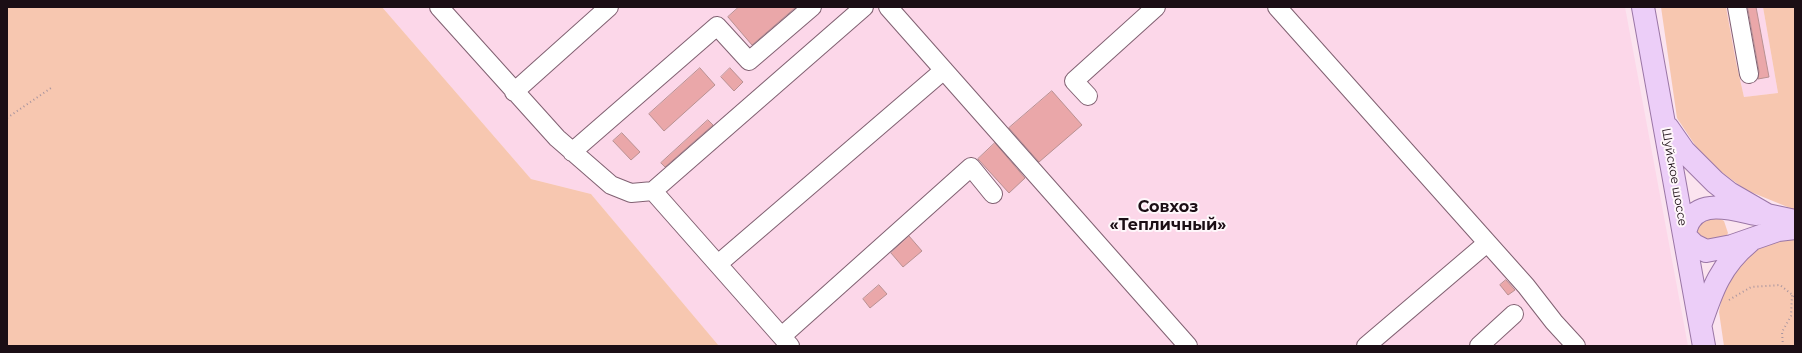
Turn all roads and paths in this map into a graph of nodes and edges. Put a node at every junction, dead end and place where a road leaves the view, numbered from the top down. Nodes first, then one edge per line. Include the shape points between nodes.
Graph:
1 (439, 7) edge
2 (609, 7) edge
3 (812, 7) edge
4 (864, 7) edge
5 (888, 7) edge
6 (1156, 7) edge
7 (1277, 7) edge
8 (1643, 7) edge
9 (1737, 7) edge
10 (944, 70) junction
11 (1749, 74) dead end
12 (51, 88) dead end
13 (514, 92) junction
14 (1088, 96) dead end
15 (7, 118) edge
16 (1664, 122) junction
17 (572, 152) junction
18 (653, 191) junction
19 (994, 194) dead end
20 (1766, 215) junction
21 (1795, 221) edge
22 (1795, 228) edge
23 (1684, 235) junction
24 (1752, 240) junction
25 (1487, 243) junction
26 (718, 264) junction
27 (1792, 295) junction
28 (1795, 297) edge
29 (1724, 304) dead end
30 (1514, 314) dead end
31 (1701, 324) junction
32 (786, 341) edge
33 (1188, 346) edge
34 (1366, 346) edge
35 (1479, 346) edge
36 (1576, 346) edge
37 (1704, 346) edge
38 (1783, 346) edge

1 - 13 lane
2 - 13 lane
3 - 17 lane via 749,61 717,26
4 - 18 lane
5 - 10 lane
6 - 14 lane via 1074,81
7 - 25 lane
8 - 16 main road, Шуйское шоссе
9 - 11 lane
10 - 26 lane
10 - 33 lane
12 - 15 path
13 - 17 lane
16 - 20 main road via 1684,151 1706,174 1729,193
16 - 23 main road, Шуйское шоссе
17 - 18 lane via 611,185 631,193
18 - 26 lane
19 - 32 lane via 971,167
20 - 21 main road
20 - 23 main road via 1712,207 1699,210 1690,219
22 - 24 main road via 1778,230
23 - 24 main road via 1694,245 1706,251
23 - 31 main road, Шуйское шоссе
24 - 31 main road via 1738,251 1718,276
25 - 34 lane
25 - 36 lane
26 - 32 lane
27 - 28 path
27 - 29 path via 1780,284 1751,287
27 - 38 path via 1791,316 1782,332
30 - 35 lane
31 - 37 main road, Шуйское шоссе

